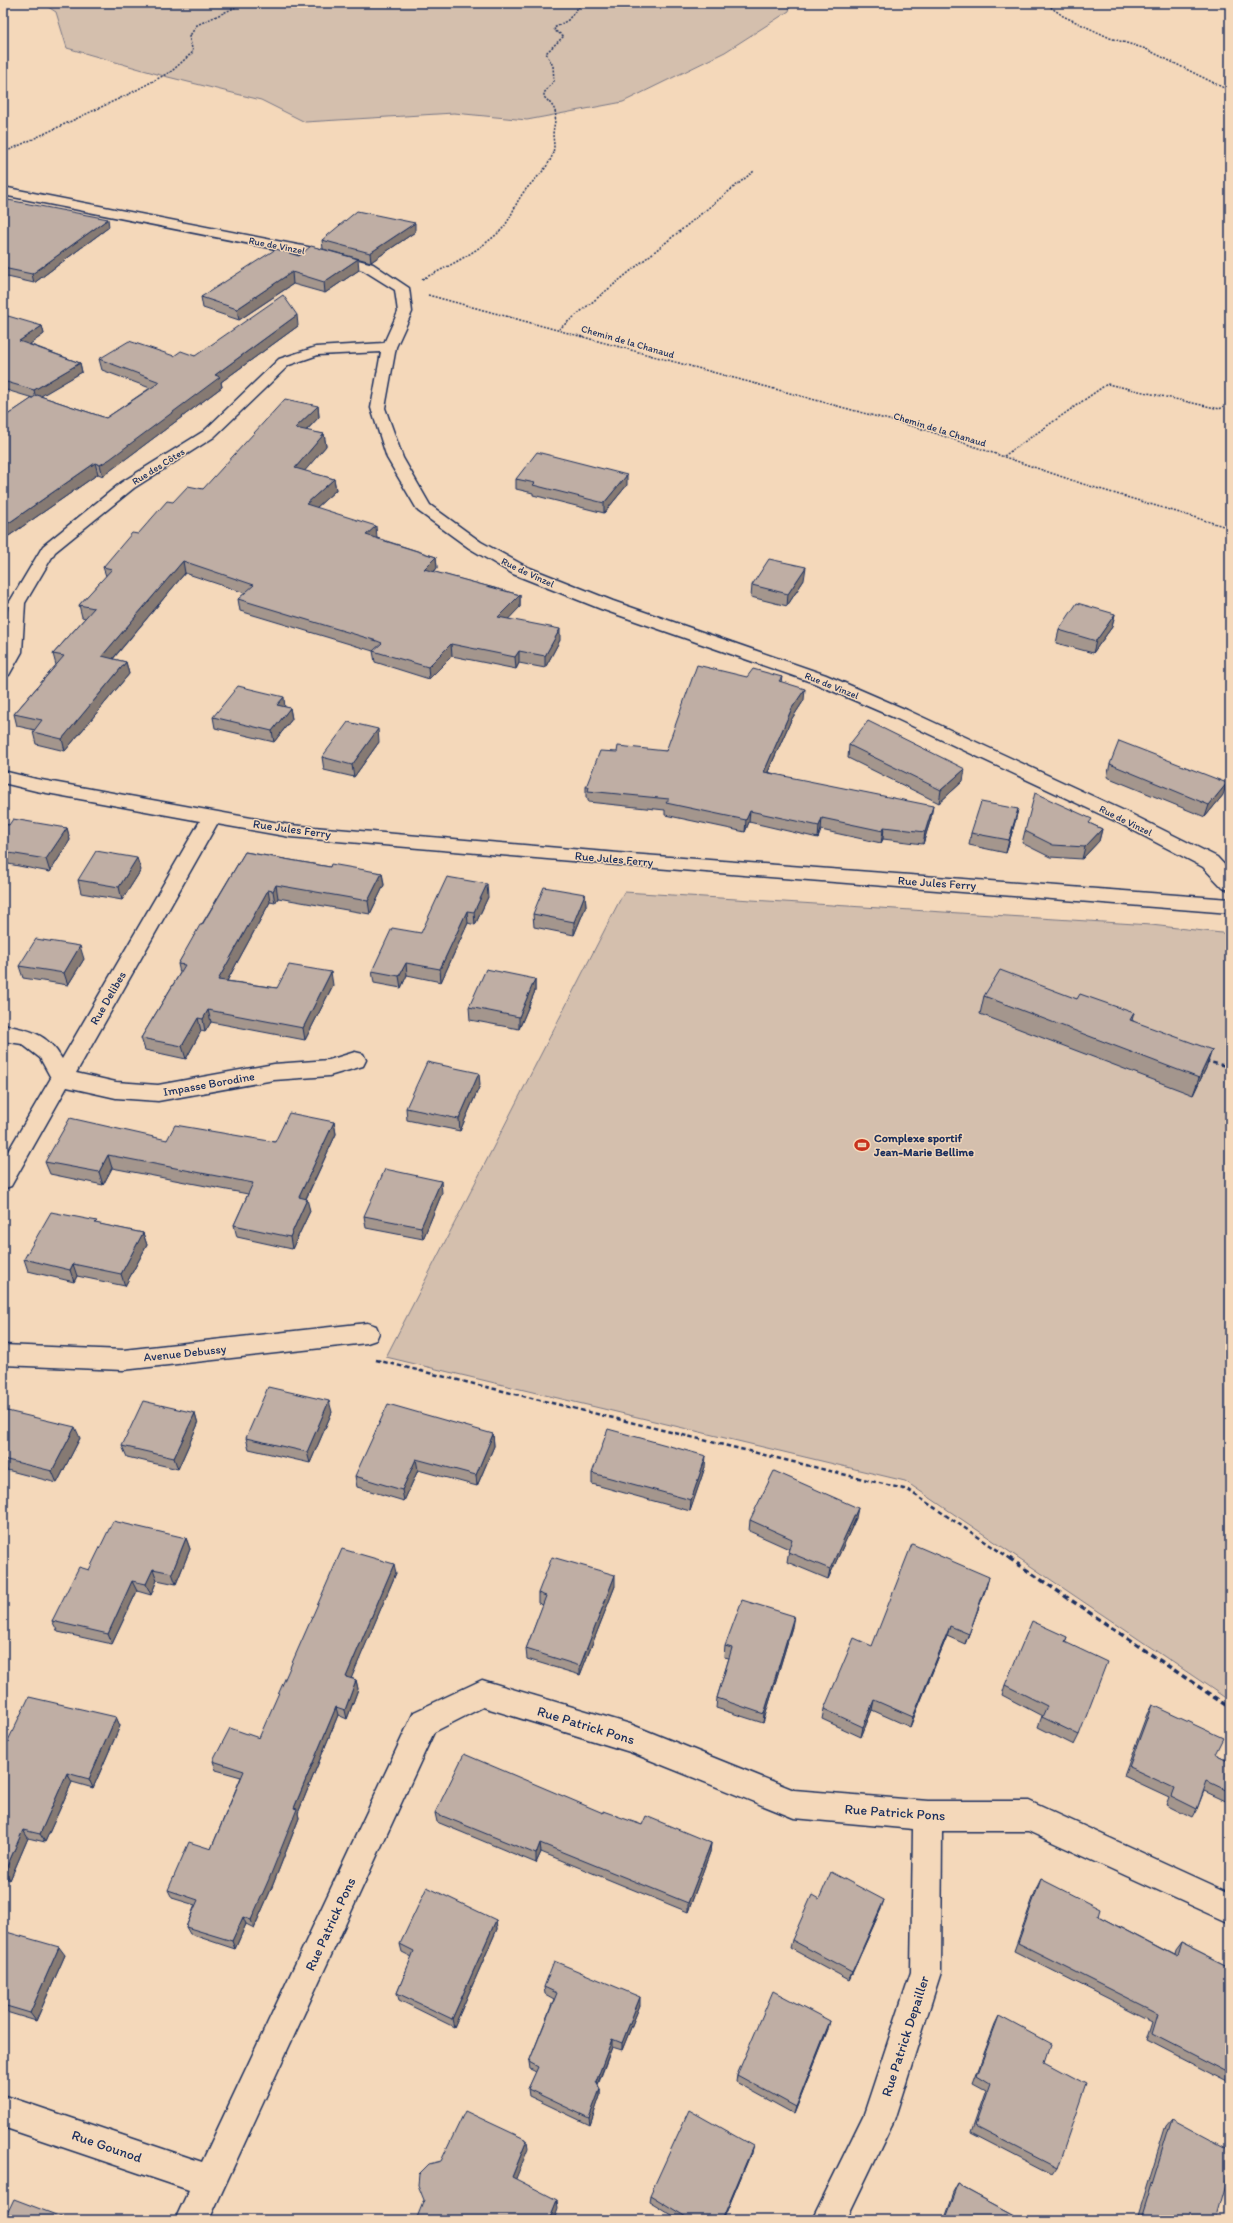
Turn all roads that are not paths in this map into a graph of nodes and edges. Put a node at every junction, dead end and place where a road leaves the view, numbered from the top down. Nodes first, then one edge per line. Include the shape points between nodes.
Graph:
1 (3, 191) edge
2 (389, 347) junction
3 (3, 671) edge
4 (3, 777) edge
5 (212, 817) junction
6 (1230, 883) edge
7 (1230, 906) edge
8 (3, 1033) edge
9 (355, 1060) dead end
10 (62, 1078) junction
11 (3, 1180) edge
12 (367, 1333) road end
13 (3, 1355) edge
14 (928, 1816) junction
15 (1230, 1908) edge
16 (3, 2111) edge
17 (210, 2181) junction
18 (192, 2220) edge
19 (829, 2220) edge

1 - 2 street, Rue de Vinzel via 313,252 368,267 402,288 405,312
2 - 3 street, Rue des Côtes via 316,351 284,362 209,434 128,485 49,549 17,603 13,652
2 - 6 street, Rue de Vinzel via 378,408 395,458 424,508 475,545 519,570 820,679 901,714 1124,818 1210,862
4 - 5 street, Rue Jules Ferry
5 - 7 street, Rue Jules Ferry via 290,831
5 - 10 street, Rue Delibes
8 - 10 street via 28,1037 48,1053
9 - 10 street, Impasse Borodine via 329,1068 274,1072 158,1093 116,1090
10 - 11 street, Rue Delibes
12 - 13 street, Avenue Debussy via 123,1360
14 - 15 street, Rue Patrick Pons via 1029,1816
14 - 17 street, Rue Patrick Pons via 794,1804 630,1738 482,1693 424,1722
14 - 19 street, Rue Patrick Depailler via 926,1972 878,2120
16 - 17 street, Rue Gounod
17 - 18 street, Rue Patrick Pons

